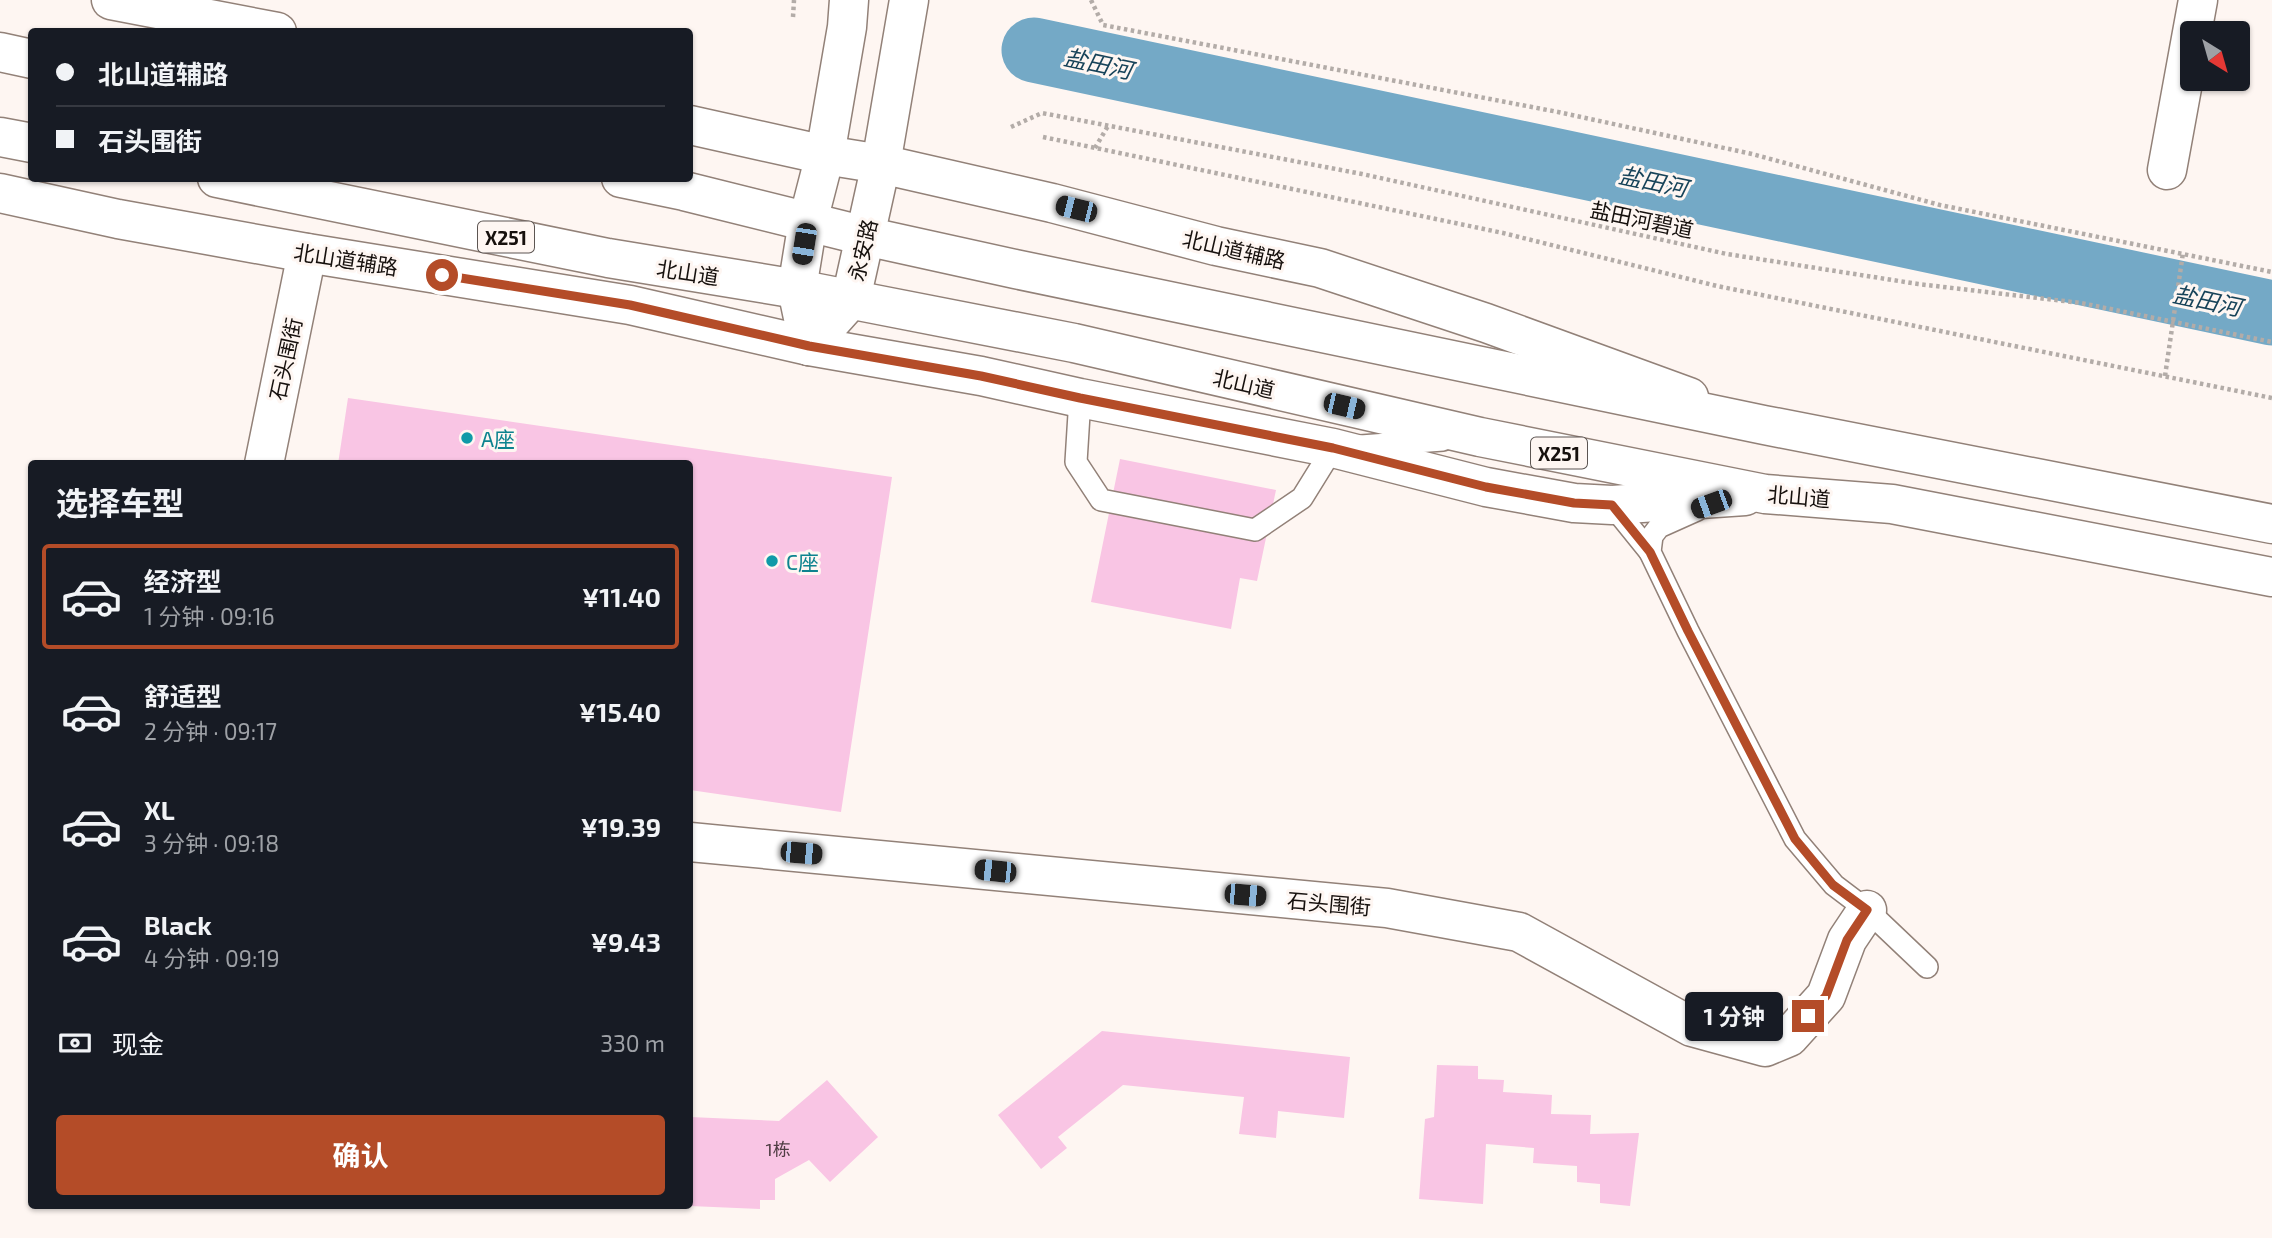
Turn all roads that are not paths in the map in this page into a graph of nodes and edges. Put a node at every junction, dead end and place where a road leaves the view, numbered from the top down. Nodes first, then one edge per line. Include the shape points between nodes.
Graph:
1 (111, 0) edge
2 (849, 0) edge
3 (909, 0) edge
4 (2198, 0) edge
5 (256, 28) edge
6 (0, 52) edge
7 (28, 58) edge
8 (693, 126) edge
9 (0, 137) edge
10 (28, 142) edge
11 (825, 155) junction
12 (881, 164) junction
13 (2167, 170) dead end
14 (237, 182) edge
15 (638, 182) edge
16 (0, 192) edge
17 (808, 221) junction
18 (865, 236) junction
19 (307, 253) junction
20 (797, 289) junction
21 (851, 299) junction
22 (809, 346) junction
23 (1080, 398) junction
24 (1764, 425) junction
25 (1480, 437) junction
26 (1333, 448) junction
27 (265, 460) edge
28 (1765, 494) junction
29 (1612, 505) junction
30 (2272, 524) edge
31 (1650, 552) junction
32 (2272, 577) edge
33 (693, 842) edge
34 (1867, 910) junction
35 (1927, 967) dead end

1 - 5 street
2 - 11 street
3 - 12 street, 永安路
4 - 13 street
6 - 7 street
8 - 11 street, 北山道辅路
9 - 10 street
11 - 12 street, 北山道辅路
11 - 17 street
12 - 18 street, 永安路
12 - 24 street, 北山道辅路 via 1320,268
14 - 20 street, 北山道 / X251 via 608,258
15 - 17 street
16 - 19 street, 北山道辅路
17 - 18 street
17 - 20 street
18 - 21 street, 永安路
18 - 24 street
19 - 22 street, 北山道辅路 via 630,305
19 - 27 street, 石头围街
20 - 21 street, 北山道 / X251
20 - 22 street
21 - 22 street, 永安路
21 - 25 street, 北山道 / X251 via 1074,343
22 - 23 street, 北山道辅路
23 - 26 street, 北山道辅路
23 - 26 lane via 1076,462 1101,500 1255,530 1302,498
24 - 30 street
25 - 26 lane
25 - 28 street, 北山道 / X251
26 - 29 street, 北山道辅路 via 1486,487
28 - 29 street, 北山道辅路
28 - 31 lane via 1711,504 1678,517 1659,527
28 - 32 street, 北山道 / X251 via 1892,504
29 - 31 lane
31 - 34 lane via 1795,839 1833,885
33 - 34 street, 石头围街 via 1387,908 1519,932 1692,1027 1765,1047 1789,1037 1826,996 1847,940
34 - 35 lane

